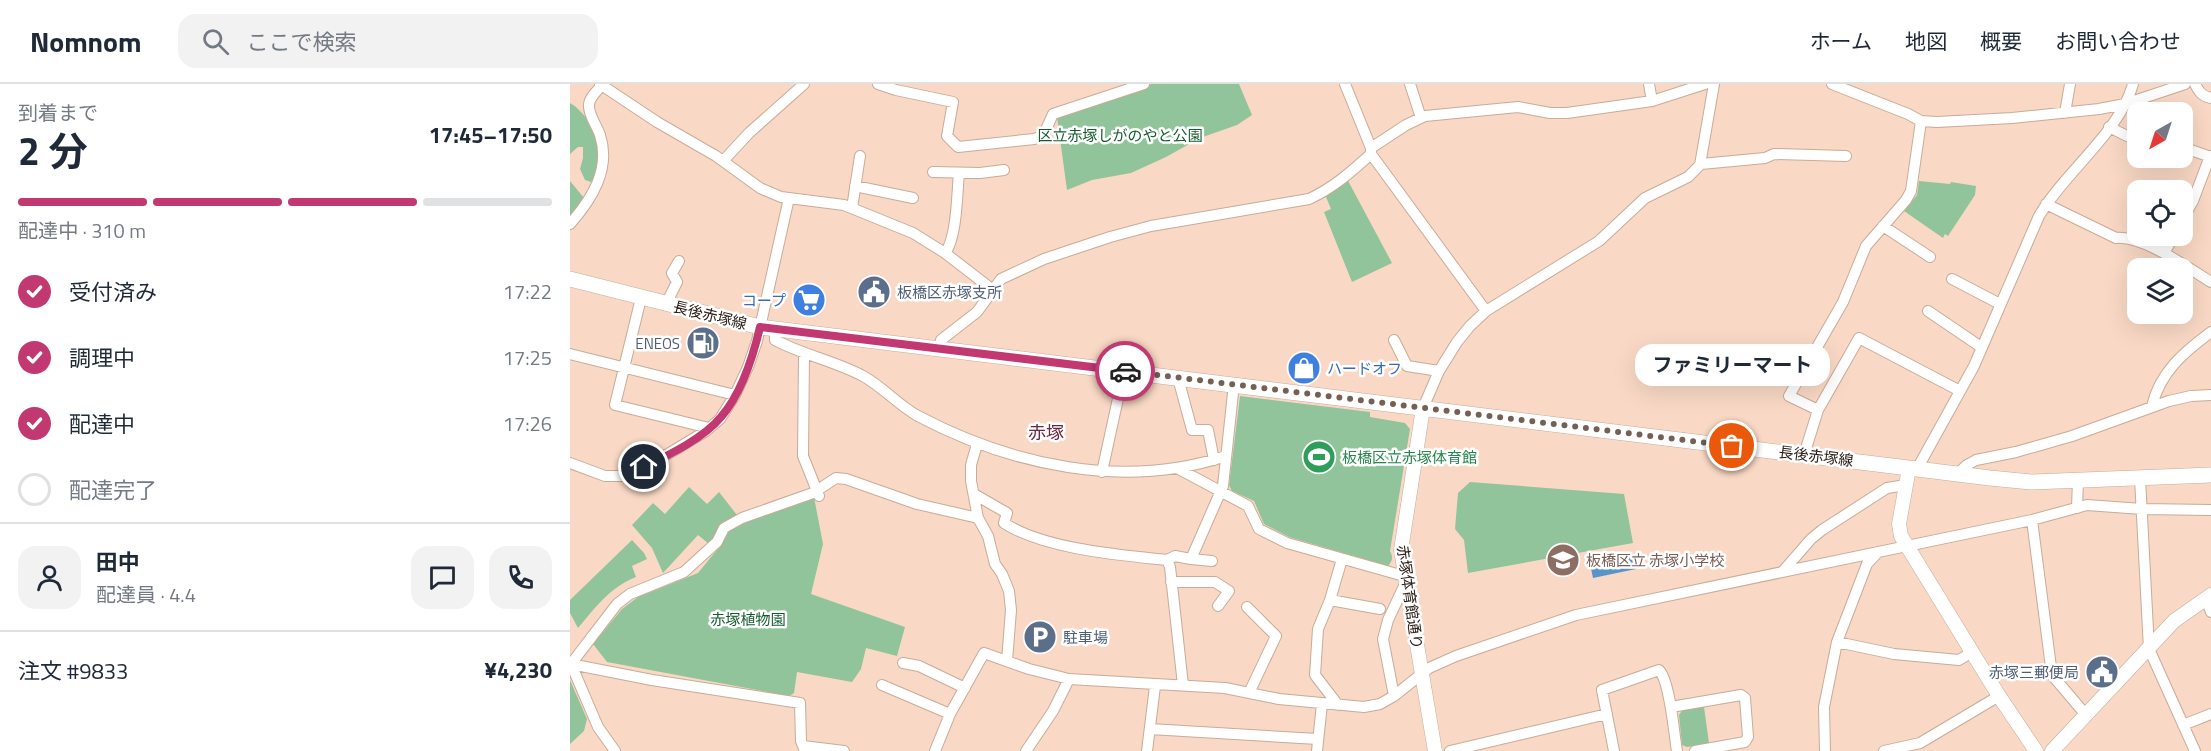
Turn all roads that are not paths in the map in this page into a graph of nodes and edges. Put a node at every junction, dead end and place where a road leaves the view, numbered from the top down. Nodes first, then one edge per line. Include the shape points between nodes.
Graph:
1 (804, 84) edge
2 (878, 84) edge
3 (1144, 84) edge
4 (1345, 84) edge
5 (1410, 84) edge
6 (1648, 84) edge
7 (1704, 84) edge
8 (1714, 84) edge
9 (1832, 84) edge
10 (2070, 84) edge
11 (2133, 84) edge
12 (2185, 84) edge
13 (2194, 84) edge
14 (601, 85) edge
15 (2211, 98) edge
16 (1652, 101) junction
17 (2125, 104) junction
18 (2065, 113) junction
19 (1421, 118) junction
20 (1921, 121) junction
21 (2109, 127) junction
22 (2127, 136) edge
23 (1371, 151) junction
24 (2193, 151) edge
25 (860, 156) dead end
26 (1846, 156) dead end
27 (2211, 157) edge
28 (723, 161) junction
29 (1701, 164) junction
30 (1004, 170) dead end
31 (933, 172) dead end
32 (959, 173) junction
33 (855, 186) junction
34 (789, 198) junction
35 (913, 198) dead end
36 (2193, 201) edge
37 (2046, 204) junction
38 (852, 208) junction
39 (570, 224) edge
40 (1883, 226) junction
41 (2168, 246) edge
42 (945, 253) junction
43 (2164, 253) junction
44 (1930, 257) dead end
45 (679, 261) dead end
46 (570, 279) edge
47 (1952, 279) dead end
48 (2211, 282) edge
49 (993, 290) junction
50 (641, 298) junction
51 (666, 304) junction
52 (2000, 304) junction
53 (1487, 310) junction
54 (1928, 311) dead end
55 (767, 328) junction
56 (2211, 332) edge
57 (1394, 340) dead end
58 (1982, 347) junction
59 (939, 348) junction
60 (804, 353) junction
61 (570, 354) edge
62 (624, 367) junction
63 (1124, 371) junction
64 (1439, 371) junction
65 (1178, 378) junction
66 (1234, 384) junction
67 (1960, 392) junction
68 (735, 394) junction
69 (2211, 395) edge
70 (2152, 406) junction
71 (1423, 408) junction
72 (1818, 410) junction
73 (709, 428) junction
74 (977, 444) junction
75 (1804, 455) junction
76 (1226, 456) junction
77 (1214, 460) junction
78 (570, 463) edge
79 (1177, 468) junction
80 (1913, 468) junction
81 (1102, 472) junction
82 (1957, 474) junction
83 (2211, 475) edge
84 (2140, 477) junction
85 (2078, 480) junction
86 (1906, 485) junction
87 (1221, 491) junction
88 (818, 493) junction
89 (974, 494) junction
90 (2077, 508) junction
91 (2142, 509) junction
92 (2211, 510) edge
93 (978, 518) junction
94 (2032, 519) junction
95 (1906, 546) junction
96 (1878, 552) junction
97 (1191, 559) junction
98 (1342, 559) junction
99 (1167, 560) junction
100 (1212, 561) dead end
101 (1784, 570) junction
102 (1405, 580) junction
103 (1171, 582) junction
104 (2209, 597) edge
105 (1330, 600) junction
106 (1218, 606) dead end
107 (1247, 607) dead end
108 (2211, 612) edge
109 (1385, 616) junction
110 (1837, 642) junction
111 (2149, 649) junction
112 (1972, 652) junction
113 (1007, 661) junction
114 (903, 663) dead end
115 (571, 664) edge
116 (1422, 674) junction
117 (1069, 679) junction
118 (882, 685) dead end
119 (1183, 685) junction
120 (1155, 686) junction
121 (965, 688) junction
122 (1248, 693) junction
123 (1394, 696) junction
124 (1999, 696) junction
125 (1322, 704) junction
126 (1338, 705) junction
127 (1671, 707) junction
128 (950, 714) junction
129 (1607, 714) junction
130 (2211, 714) edge
131 (2086, 715) junction
132 (2183, 725) junction
133 (1150, 729) junction
134 (1317, 739) junction
135 (804, 748) edge
136 (615, 751) edge
137 (844, 751) edge
138 (935, 751) edge
139 (1026, 751) edge
140 (1147, 751) edge
141 (1317, 751) edge
142 (1435, 751) edge
143 (1450, 751) edge
144 (1614, 751) edge
145 (1677, 751) edge
146 (1695, 751) edge
147 (1825, 751) edge
148 (1884, 751) edge
149 (2036, 751) edge
150 (2052, 751) edge
151 (2195, 751) edge

1 - 28 street
2 - 3 street via 953,102 947,136 958,147 1043,136 1053,114
4 - 23 street
5 - 19 street
6 - 16 street
7 - 16 street
8 - 29 street
9 - 20 street
10 - 18 street
11 - 17 street
12 - 17 street
13 - 15 street via 2205,97
14 - 28 street
14 - 39 street via 588,107 600,137 603,167 597,188
16 - 19 street via 1567,113 1518,107
17 - 18 street
17 - 21 street
18 - 20 street
19 - 23 street
20 - 40 street via 1911,191
21 - 22 street
21 - 37 street
23 - 49 street via 1346,177 1309,199 1180,219 1110,237 1044,259 1002,279
23 - 53 street
24 - 27 street
25 - 33 street
26 - 29 street via 1774,154
27 - 36 street
28 - 34 street via 760,188
29 - 53 street via 1688,177 1645,198 1599,241
30 - 32 street
31 - 32 street
32 - 42 street via 952,237
33 - 35 street
33 - 38 street
34 - 38 street
34 - 55 street
37 - 43 street via 2116,238 2125,237
37 - 52 street
38 - 42 street via 913,233
40 - 44 street
40 - 72 street via 1866,246 1843,302 1789,396
41 - 43 street
42 - 49 street
43 - 48 street
45 - 51 street via 672,273 677,282
46 - 50 main road, 長後赤塚線
47 - 52 street
49 - 59 street via 977,312 940,340
50 - 51 main road, 長後赤塚線
50 - 62 street
51 - 55 main road, 長後赤塚線
52 - 58 street
53 - 64 street via 1470,326
54 - 58 street
55 - 59 main road, 長後赤塚線
55 - 60 street via 775,340
55 - 68 street
56 - 70 street via 2176,359
57 - 64 street via 1407,366
58 - 67 street
59 - 63 main road, 長後赤塚線
60 - 74 street via 842,364 916,415
60 - 88 street via 803,456
61 - 62 street
62 - 68 street
62 - 73 street via 615,405
63 - 65 main road, 長後赤塚線
63 - 81 street
64 - 71 street
65 - 66 main road, 長後赤塚線
65 - 77 street via 1192,430 1208,430
66 - 71 main road, 長後赤塚線
66 - 76 street
67 - 72 street via 1859,338
67 - 80 street
68 - 73 street
69 - 70 street
70 - 82 street via 2072,436 1976,460
71 - 75 main road, 長後赤塚線
71 - 102 street, 赤塚体育館通り via 1402,534
72 - 75 street
73 - 78 street via 658,460 622,476 605,476
74 - 81 street via 1007,454
74 - 89 street via 971,465
75 - 80 main road, 長後赤塚線
76 - 77 street
76 - 87 street
77 - 79 street
79 - 81 street
79 - 87 street
80 - 82 main road, 長後赤塚線
80 - 86 street
82 - 85 main road, 長後赤塚線 via 2017,481
83 - 84 main road, 長後赤塚線
84 - 85 main road, 長後赤塚線
84 - 91 street
85 - 90 street
86 - 95 street via 1899,529
86 - 101 street via 1887,488 1822,530
87 - 97 street
87 - 98 street via 1248,506 1259,529 1287,543
88 - 93 street via 836,478 846,479 917,504
88 - 115 street via 783,502 724,528 717,542 684,572 630,594 618,604
89 - 93 street
89 - 99 street via 1007,513 1004,523 1018,532 1050,542
90 - 91 street
90 - 94 street
91 - 92 street
91 - 111 street
93 - 113 street via 1009,591
94 - 95 street
94 - 131 street via 2052,675
95 - 96 street
95 - 112 street
96 - 101 street
96 - 110 street via 1867,564
97 - 99 street via 1174,556
97 - 100 street
98 - 102 street
98 - 105 street
99 - 103 street
101 - 116 street via 1576,615 1456,656
102 - 109 street
102 - 116 street, 赤塚体育館通り
103 - 106 street via 1215,582 1228,591
103 - 119 street
104 - 108 street
104 - 111 street via 2178,618
105 - 109 street
105 - 126 street via 1318,629 1315,675
107 - 122 street via 1276,636
109 - 123 street via 1383,639
110 - 112 street via 1894,654 1959,660
110 - 147 street via 1824,707
111 - 131 street
111 - 132 street
112 - 124 street
113 - 117 street
113 - 121 street via 984,653
114 - 121 street via 919,666
115 - 135 street via 800,704
115 - 136 street via 598,727
116 - 123 street
116 - 142 street, 赤塚体育館通り
117 - 120 street
117 - 139 street
118 - 128 street
119 - 120 street
119 - 122 street
120 - 133 street
121 - 128 street
122 - 125 street
123 - 126 street via 1364,707
124 - 148 street via 1920,743
124 - 149 street
125 - 126 street
125 - 134 street
127 - 129 street via 1659,670 1602,690
127 - 145 street
127 - 146 street via 1741,695 1745,698 1749,736 1744,742
128 - 138 street
129 - 143 street
129 - 144 street
130 - 132 street
131 - 150 street
132 - 151 street
133 - 134 street
133 - 140 street
134 - 141 street
135 - 137 street

